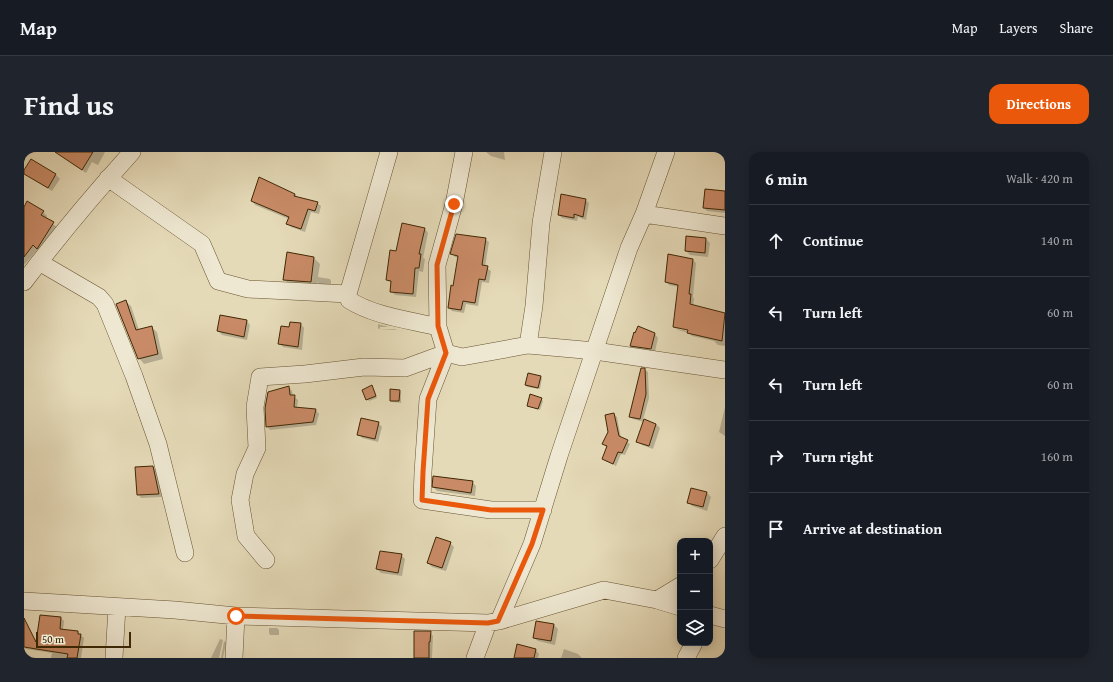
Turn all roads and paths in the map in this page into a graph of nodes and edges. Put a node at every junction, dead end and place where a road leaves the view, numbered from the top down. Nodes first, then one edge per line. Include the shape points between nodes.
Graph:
1 (132, 152) edge
2 (389, 152) edge
3 (464, 152) edge
4 (553, 152) edge
5 (666, 152) edge
6 (108, 178) junction
7 (644, 214) junction
8 (725, 226) edge
9 (39, 262) junction
10 (24, 282) edge
11 (348, 294) junction
12 (438, 326) junction
13 (528, 345) junction
14 (595, 351) junction
15 (446, 353) junction
16 (725, 370) edge
17 (543, 510) junction
18 (725, 536) edge
19 (185, 553) dead end
20 (713, 555) edge
21 (266, 560) dead end
22 (677, 588) edge
23 (657, 600) junction
24 (24, 601) edge
25 (677, 606) edge
26 (118, 607) junction
27 (236, 616) junction
28 (713, 616) edge
29 (725, 619) edge
30 (494, 622) junction
31 (692, 646) edge
32 (114, 658) edge
33 (234, 658) edge
34 (475, 658) edge
35 (686, 658) edge

1 - 6 street
2 - 11 street
3 - 12 street via 454,204 437,265
4 - 13 street via 540,223 534,306
5 - 7 street
6 - 9 street
6 - 11 street via 202,244 218,281 248,289
7 - 8 street
7 - 14 street via 629,248
9 - 10 street
9 - 19 street via 99,297 105,304 158,444
11 - 12 street via 349,300 369,310
12 - 15 street
13 - 14 street
13 - 15 street via 462,357
14 - 16 street
14 - 17 street
15 - 17 street via 428,399 422,500 491,510
15 - 21 street via 405,368 364,367 260,377 255,407 257,448 245,474 240,500 246,536
17 - 30 street via 532,544
18 - 20 street
22 - 23 street
23 - 25 street
23 - 30 street via 604,590
24 - 26 street
26 - 27 street
26 - 32 street
27 - 30 street
27 - 33 street
28 - 29 street
30 - 34 street
31 - 35 street

